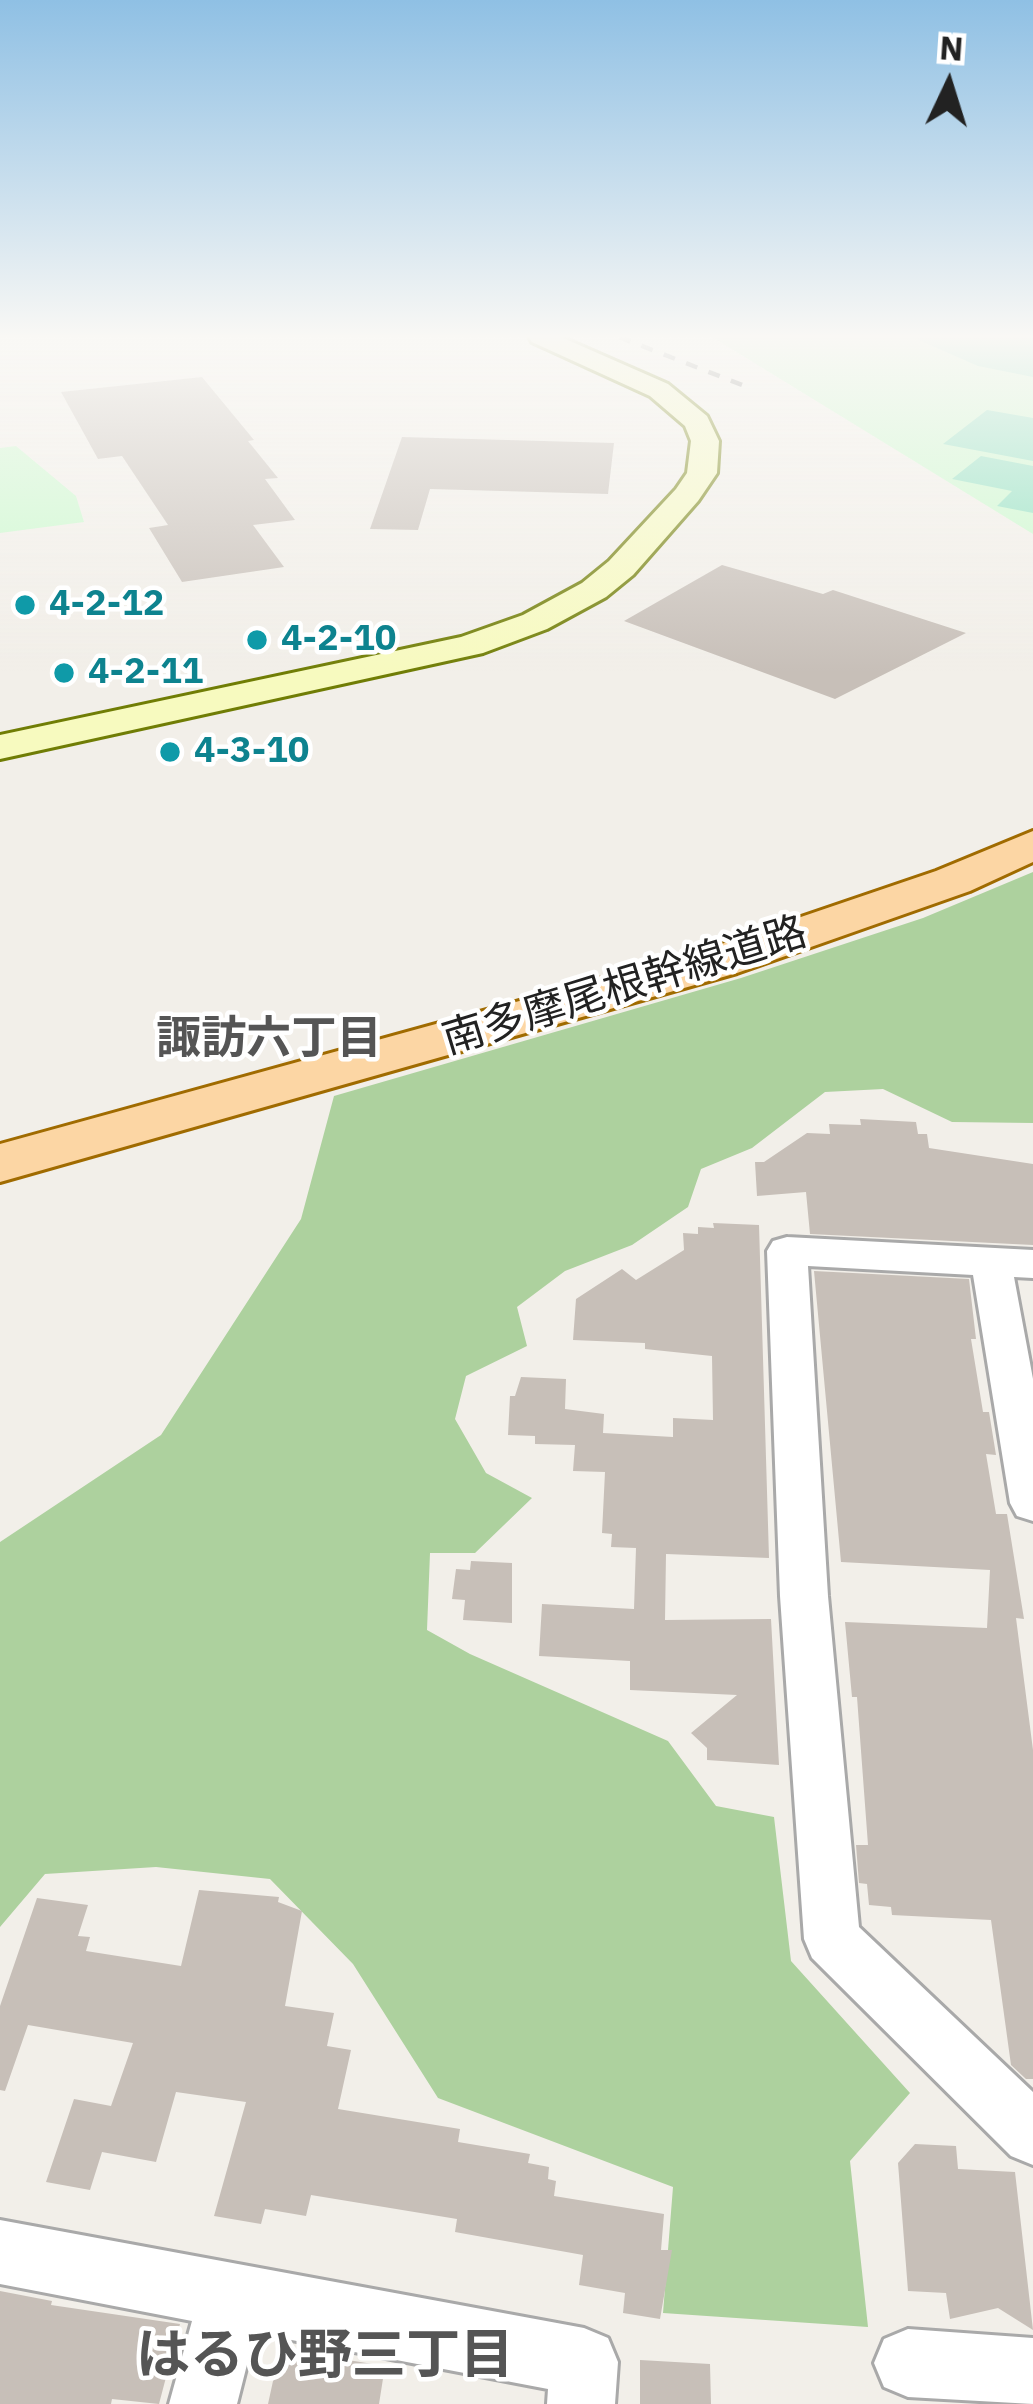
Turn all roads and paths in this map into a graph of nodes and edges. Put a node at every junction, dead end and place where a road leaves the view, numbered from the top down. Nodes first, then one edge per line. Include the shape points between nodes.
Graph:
1 (704, 449) edge
2 (0, 747) edge
3 (1033, 845) edge
4 (0, 1163) edge
5 (1012, 1263) edge
6 (1033, 1503) edge
7 (1033, 2134) edge
8 (0, 2252) edge
9 (231, 2297) junction
10 (908, 2363) dead end
11 (1033, 2372) edge
12 (203, 2404) edge
13 (581, 2404) edge

1 - 2 street via 687,495 621,568 536,622 471,646
3 - 4 main road, 南多摩尾根幹線道路 via 719,962
5 - 6 street
5 - 7 street via 787,1251 832,1939
8 - 9 street
9 - 12 street
9 - 13 street via 584,2362
10 - 11 street

